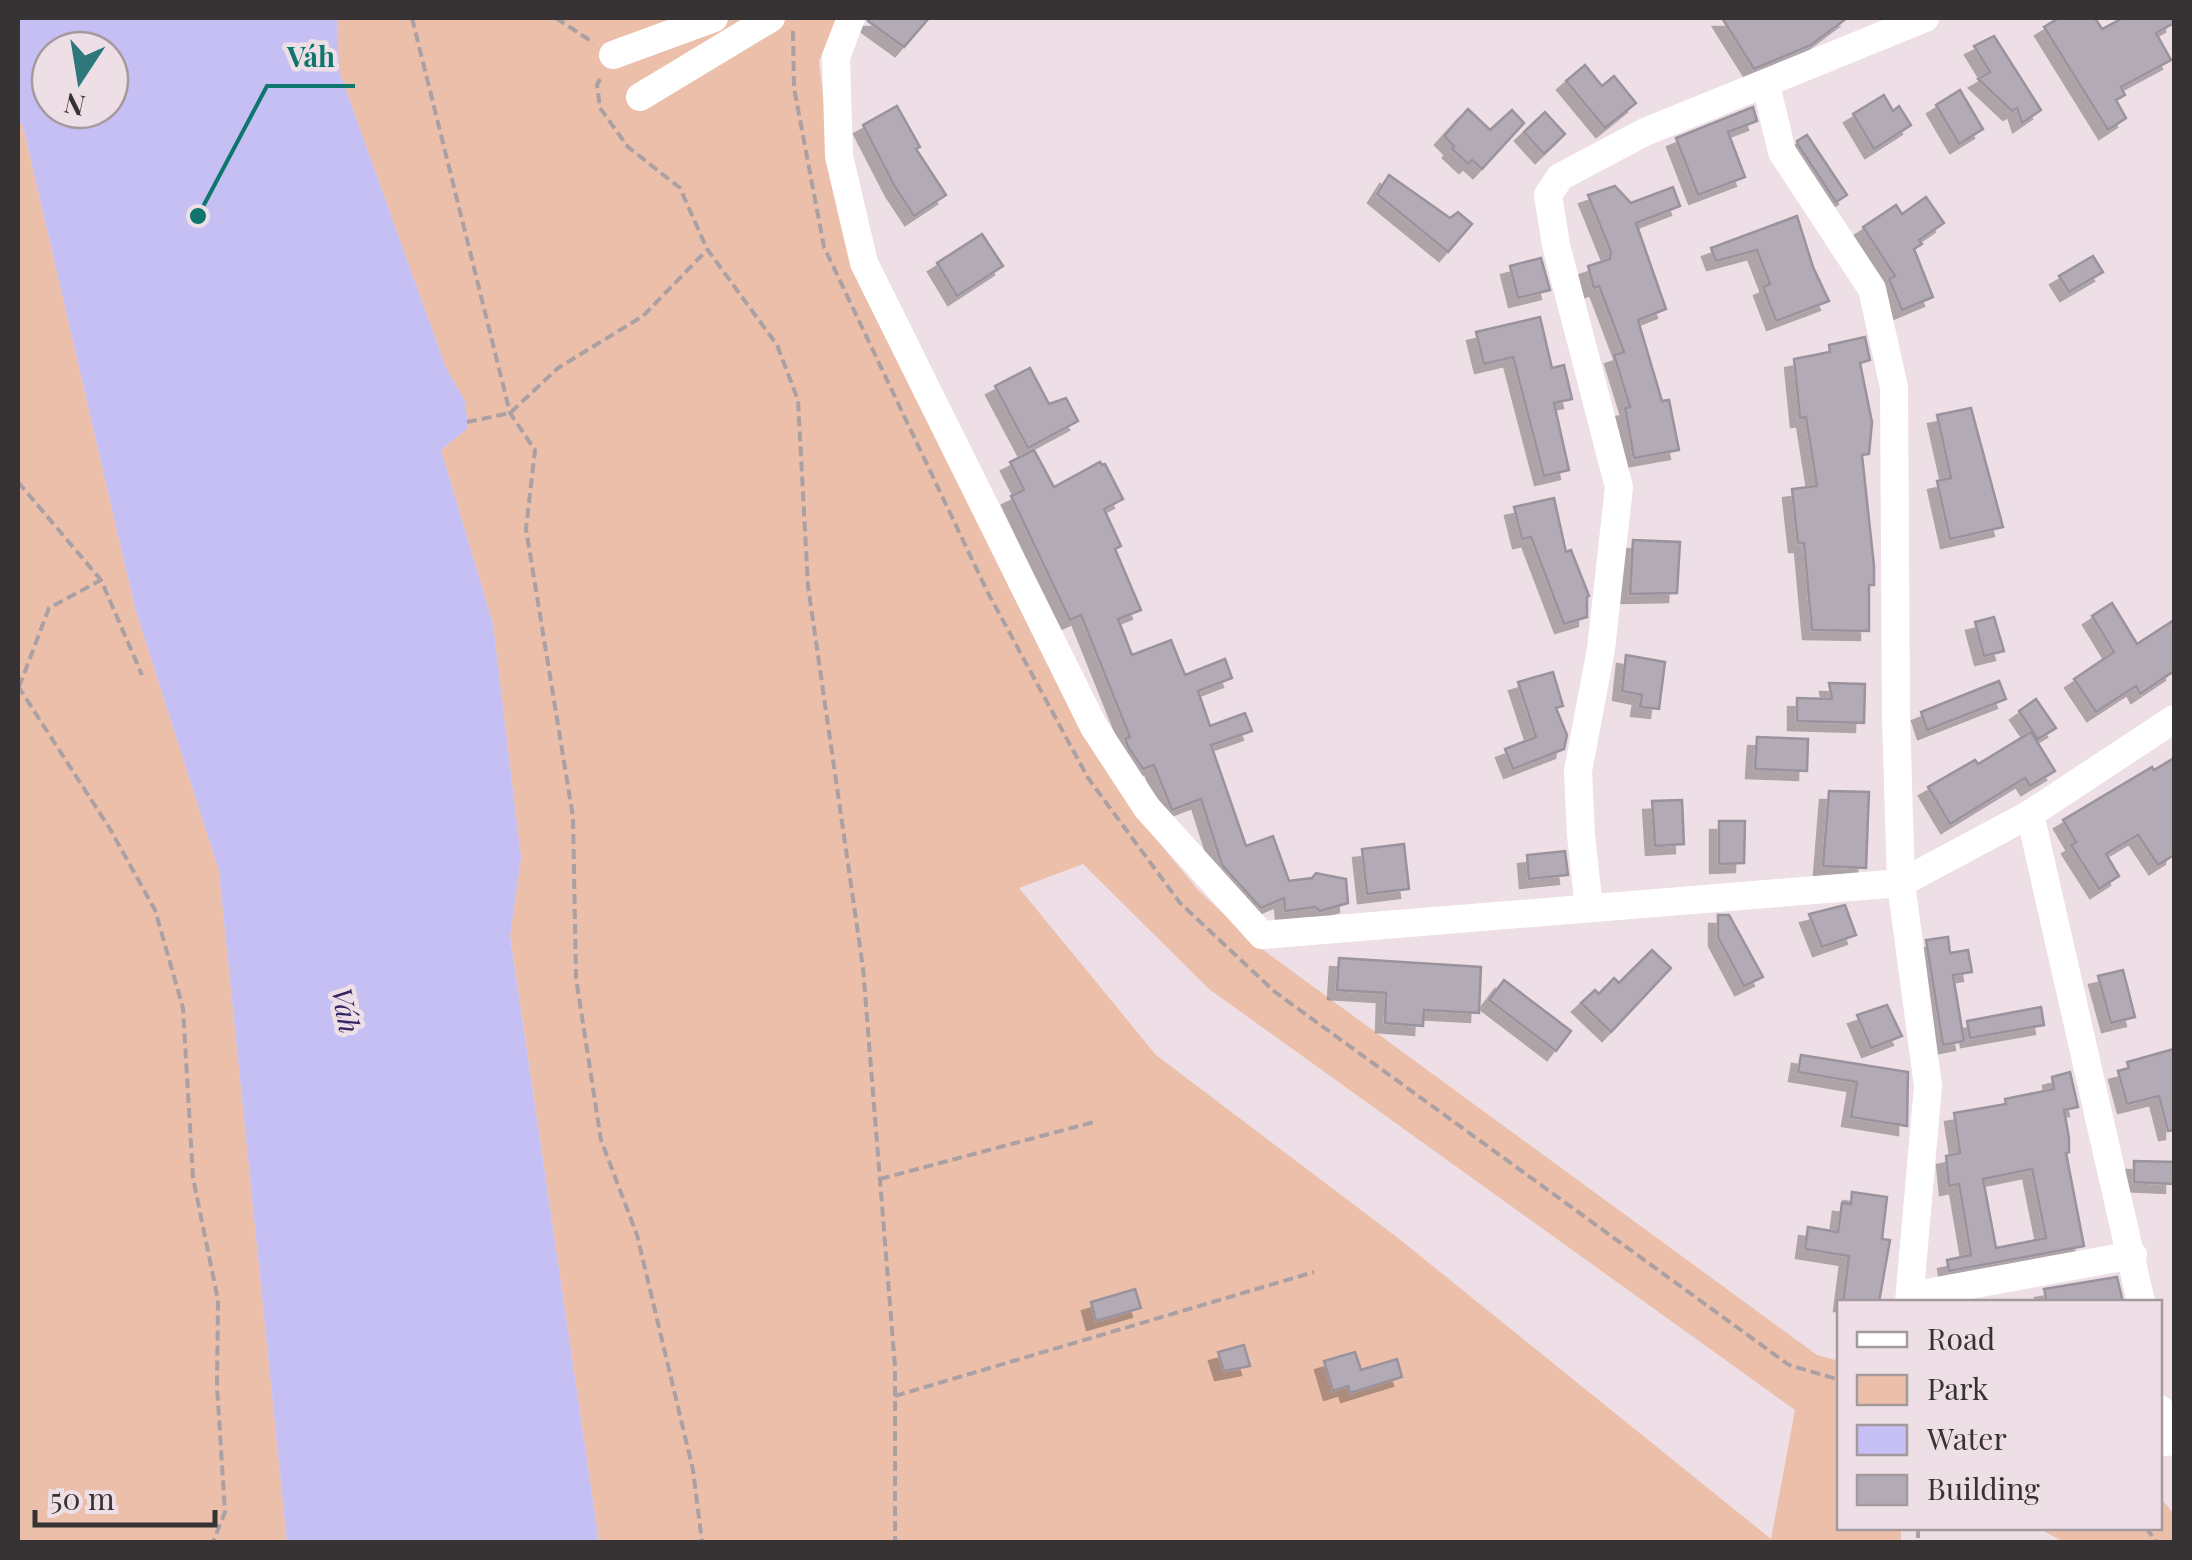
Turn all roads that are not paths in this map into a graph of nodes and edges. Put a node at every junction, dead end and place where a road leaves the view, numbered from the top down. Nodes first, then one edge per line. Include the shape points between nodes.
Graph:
1 (714, 18) edge
2 (851, 18) edge
3 (1925, 18) edge
4 (782, 21) edge
5 (613, 56) road end
6 (1766, 85) junction
7 (640, 97) dead end
8 (2174, 718) edge
9 (2030, 814) junction
10 (1901, 882) junction
11 (1589, 908) junction
12 (2133, 1255) junction
13 (1909, 1299) edge
14 (2141, 1300) edge
15 (2162, 1415) edge
16 (2171, 1449) edge

1 - 5 street
2 - 11 street via 836,57 839,156 864,263 1094,727 1147,808 1262,935
3 - 6 street
4 - 7 street
6 - 10 street via 1782,152 1872,289 1894,387
6 - 11 street via 1645,132 1560,177 1548,195 1618,487 1601,649 1578,772
8 - 9 street
9 - 10 street
9 - 12 street
10 - 11 street
10 - 13 street via 1928,1086
12 - 13 street
12 - 14 street
15 - 16 street

